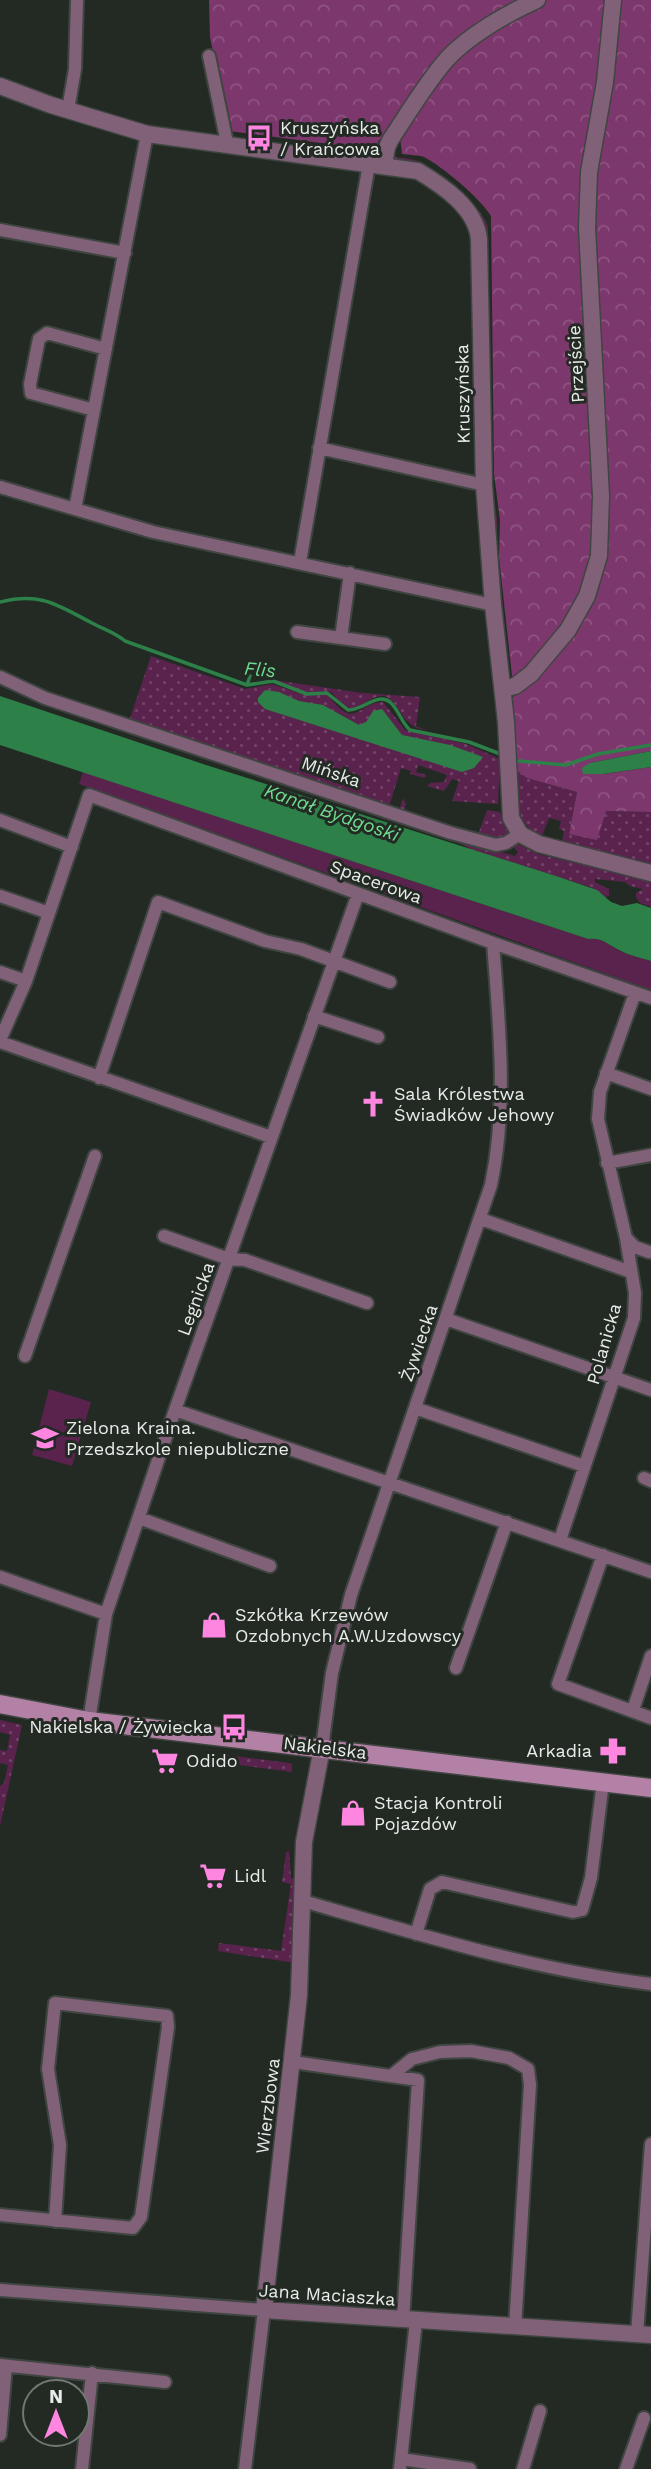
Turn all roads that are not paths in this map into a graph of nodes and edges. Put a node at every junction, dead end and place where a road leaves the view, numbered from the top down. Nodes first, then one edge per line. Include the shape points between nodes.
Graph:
1 (77, 0) edge
2 (537, 0) edge
3 (613, 0) edge
4 (209, 56) dead end
5 (0, 86) edge
6 (68, 110) junction
7 (146, 134) junction
8 (225, 145) junction
9 (376, 165) junction
10 (0, 230) edge
11 (125, 253) junction
12 (106, 349) junction
13 (94, 410) junction
14 (319, 448) junction
15 (484, 485) junction
16 (0, 487) edge
17 (75, 509) junction
18 (300, 562) junction
19 (350, 573) junction
20 (493, 605) junction
21 (297, 632) dead end
22 (341, 638) junction
23 (385, 644) dead end
24 (0, 677) edge
25 (503, 689) junction
26 (0, 820) edge
27 (520, 834) junction
28 (72, 846) junction
29 (651, 873) edge
30 (358, 894) junction
31 (0, 896) edge
32 (49, 913) junction
33 (493, 943) junction
34 (334, 961) junction
35 (0, 972) edge
36 (26, 981) junction
37 (390, 982) dead end
38 (635, 993) junction
39 (651, 998) edge
40 (314, 1016) junction
41 (378, 1037) dead end
42 (0, 1041) edge
43 (606, 1073) junction
44 (99, 1078) junction
45 (651, 1088) edge
46 (271, 1137) junction
47 (651, 1154) edge
48 (95, 1156) dead end
49 (607, 1163) junction
50 (481, 1219) junction
51 (164, 1236) dead end
52 (626, 1238) junction
53 (650, 1252) edge
54 (229, 1259) junction
55 (630, 1267) junction
56 (367, 1303) dead end
57 (446, 1319) junction
58 (25, 1356) dead end
59 (613, 1378) junction
60 (651, 1390) edge
61 (415, 1408) junction
62 (175, 1410) junction
63 (584, 1466) junction
64 (389, 1483) junction
65 (139, 1518) junction
66 (507, 1522) junction
67 (560, 1540) junction
68 (603, 1555) junction
69 (270, 1566) dead end
70 (651, 1572) edge
71 (0, 1577) edge
72 (106, 1614) junction
73 (651, 1656) edge
74 (456, 1668) dead end
75 (0, 1704) edge
76 (633, 1710) junction
77 (651, 1718) edge
78 (89, 1721) junction
79 (322, 1748) junction
80 (603, 1782) junction
81 (651, 1788) edge
82 (303, 1901) junction
83 (416, 1934) junction
84 (651, 1984) edge
85 (422, 2057) junction
86 (293, 2062) junction
87 (391, 2076) junction
88 (418, 2080) junction
89 (651, 2144) edge
90 (0, 2215) edge
91 (55, 2221) junction
92 (0, 2290) edge
93 (264, 2311) junction
94 (410, 2321) junction
95 (515, 2327) junction
96 (644, 2335) edge
97 (3, 2365) edge
98 (92, 2373) junction
99 (165, 2382) dead end
100 (540, 2411) dead end
101 (645, 2418) dead end
102 (0, 2435) edge
103 (400, 2464) edge
104 (82, 2469) edge
105 (245, 2469) edge
106 (470, 2469) edge
107 (523, 2469) edge
108 (626, 2469) edge

1 - 6 street via 75,69
2 - 9 street via 489,27 449,58
3 - 25 street, Przejście via 589,172 587,228 601,496 599,556 587,596 568,630 531,674
4 - 8 street
5 - 6 street, Kruszyńska
6 - 7 street, Kruszyńska
7 - 8 street, Kruszyńska
7 - 11 street
8 - 9 street, Kruszyńska
9 - 14 street
9 - 15 street, Kruszyńska via 407,168 427,176 476,221
10 - 11 street
11 - 12 street
12 - 13 street
12 - 13 street via 47,333 38,339 31,393
13 - 17 street
14 - 15 street
14 - 18 street
15 - 20 street, Kruszyńska
16 - 17 street
17 - 18 street via 153,532
18 - 19 street
19 - 20 street
19 - 22 street
20 - 25 street, Kruszyńska
21 - 22 street
22 - 23 street
24 - 27 street, Mińska via 45,698 451,833 496,845
25 - 27 street, Kruszyńska via 510,812
26 - 28 street
27 - 29 street via 557,850
28 - 30 street, Spacerowa via 89,795
28 - 32 street
30 - 33 street, Spacerowa
30 - 34 street, Legnicka
31 - 32 street
32 - 36 street
33 - 38 street, Spacerowa
33 - 50 street, Żywiecka via 502,1100 496,1156
34 - 37 street
34 - 40 street, Legnicka
34 - 44 street via 159,901
35 - 36 street
36 - 42 street
38 - 39 street, Spacerowa
38 - 43 street, Polanicka
40 - 41 street
40 - 46 street, Legnicka
42 - 44 street
43 - 45 street
43 - 49 street, Polanicka via 598,1119
44 - 46 street
46 - 54 street, Legnicka
47 - 49 street
48 - 58 street
49 - 52 street, Polanicka
50 - 55 street
50 - 57 street, Żywiecka
51 - 54 street
52 - 53 street
52 - 55 street, Polanicka
53 - 55 street
54 - 56 street via 245,1260
54 - 62 street, Legnicka
55 - 59 street, Polanicka via 634,1318
57 - 59 street
57 - 61 street, Żywiecka
59 - 60 street
59 - 63 street, Polanicka
61 - 63 street
61 - 64 street, Żywiecka
62 - 64 street
62 - 65 street, Legnicka
63 - 67 street, Polanicka
64 - 66 street
64 - 79 street, Żywiecka via 342,1627
65 - 69 street
65 - 72 street, Legnicka
66 - 67 street
66 - 74 street
67 - 68 street
68 - 70 street
68 - 76 street via 558,1684
71 - 72 street
72 - 78 street, Legnicka
73 - 76 street
75 - 78 main road, Nakielska
76 - 77 street
78 - 79 main road, Nakielska
79 - 80 main road, Nakielska
79 - 82 street, Wierzbowa via 304,1842
80 - 81 main road, Nakielska
80 - 83 street via 591,1878 582,1910 573,1912 442,1882 430,1889
82 - 83 street
82 - 86 street, Wierzbowa
83 - 84 street via 592,1977
85 - 87 street via 412,2059
85 - 88 street
85 - 95 street via 471,2052 509,2058 528,2069
86 - 87 street
86 - 93 street, Wierzbowa
87 - 88 street
88 - 94 street
89 - 96 street
90 - 91 street
91 - 91 street via 132,2228 141,2217 167,2016 55,2003 48,2069 60,2145
92 - 93 street, Jana Maciaszka
93 - 94 street, Jana Maciaszka
93 - 105 street, Wierzbowa
94 - 95 street, Jana Maciaszka
94 - 103 street
95 - 96 street, Jana Maciaszka
97 - 98 street
97 - 102 street
98 - 99 street
98 - 104 street
100 - 107 street
101 - 108 street
103 - 106 street

